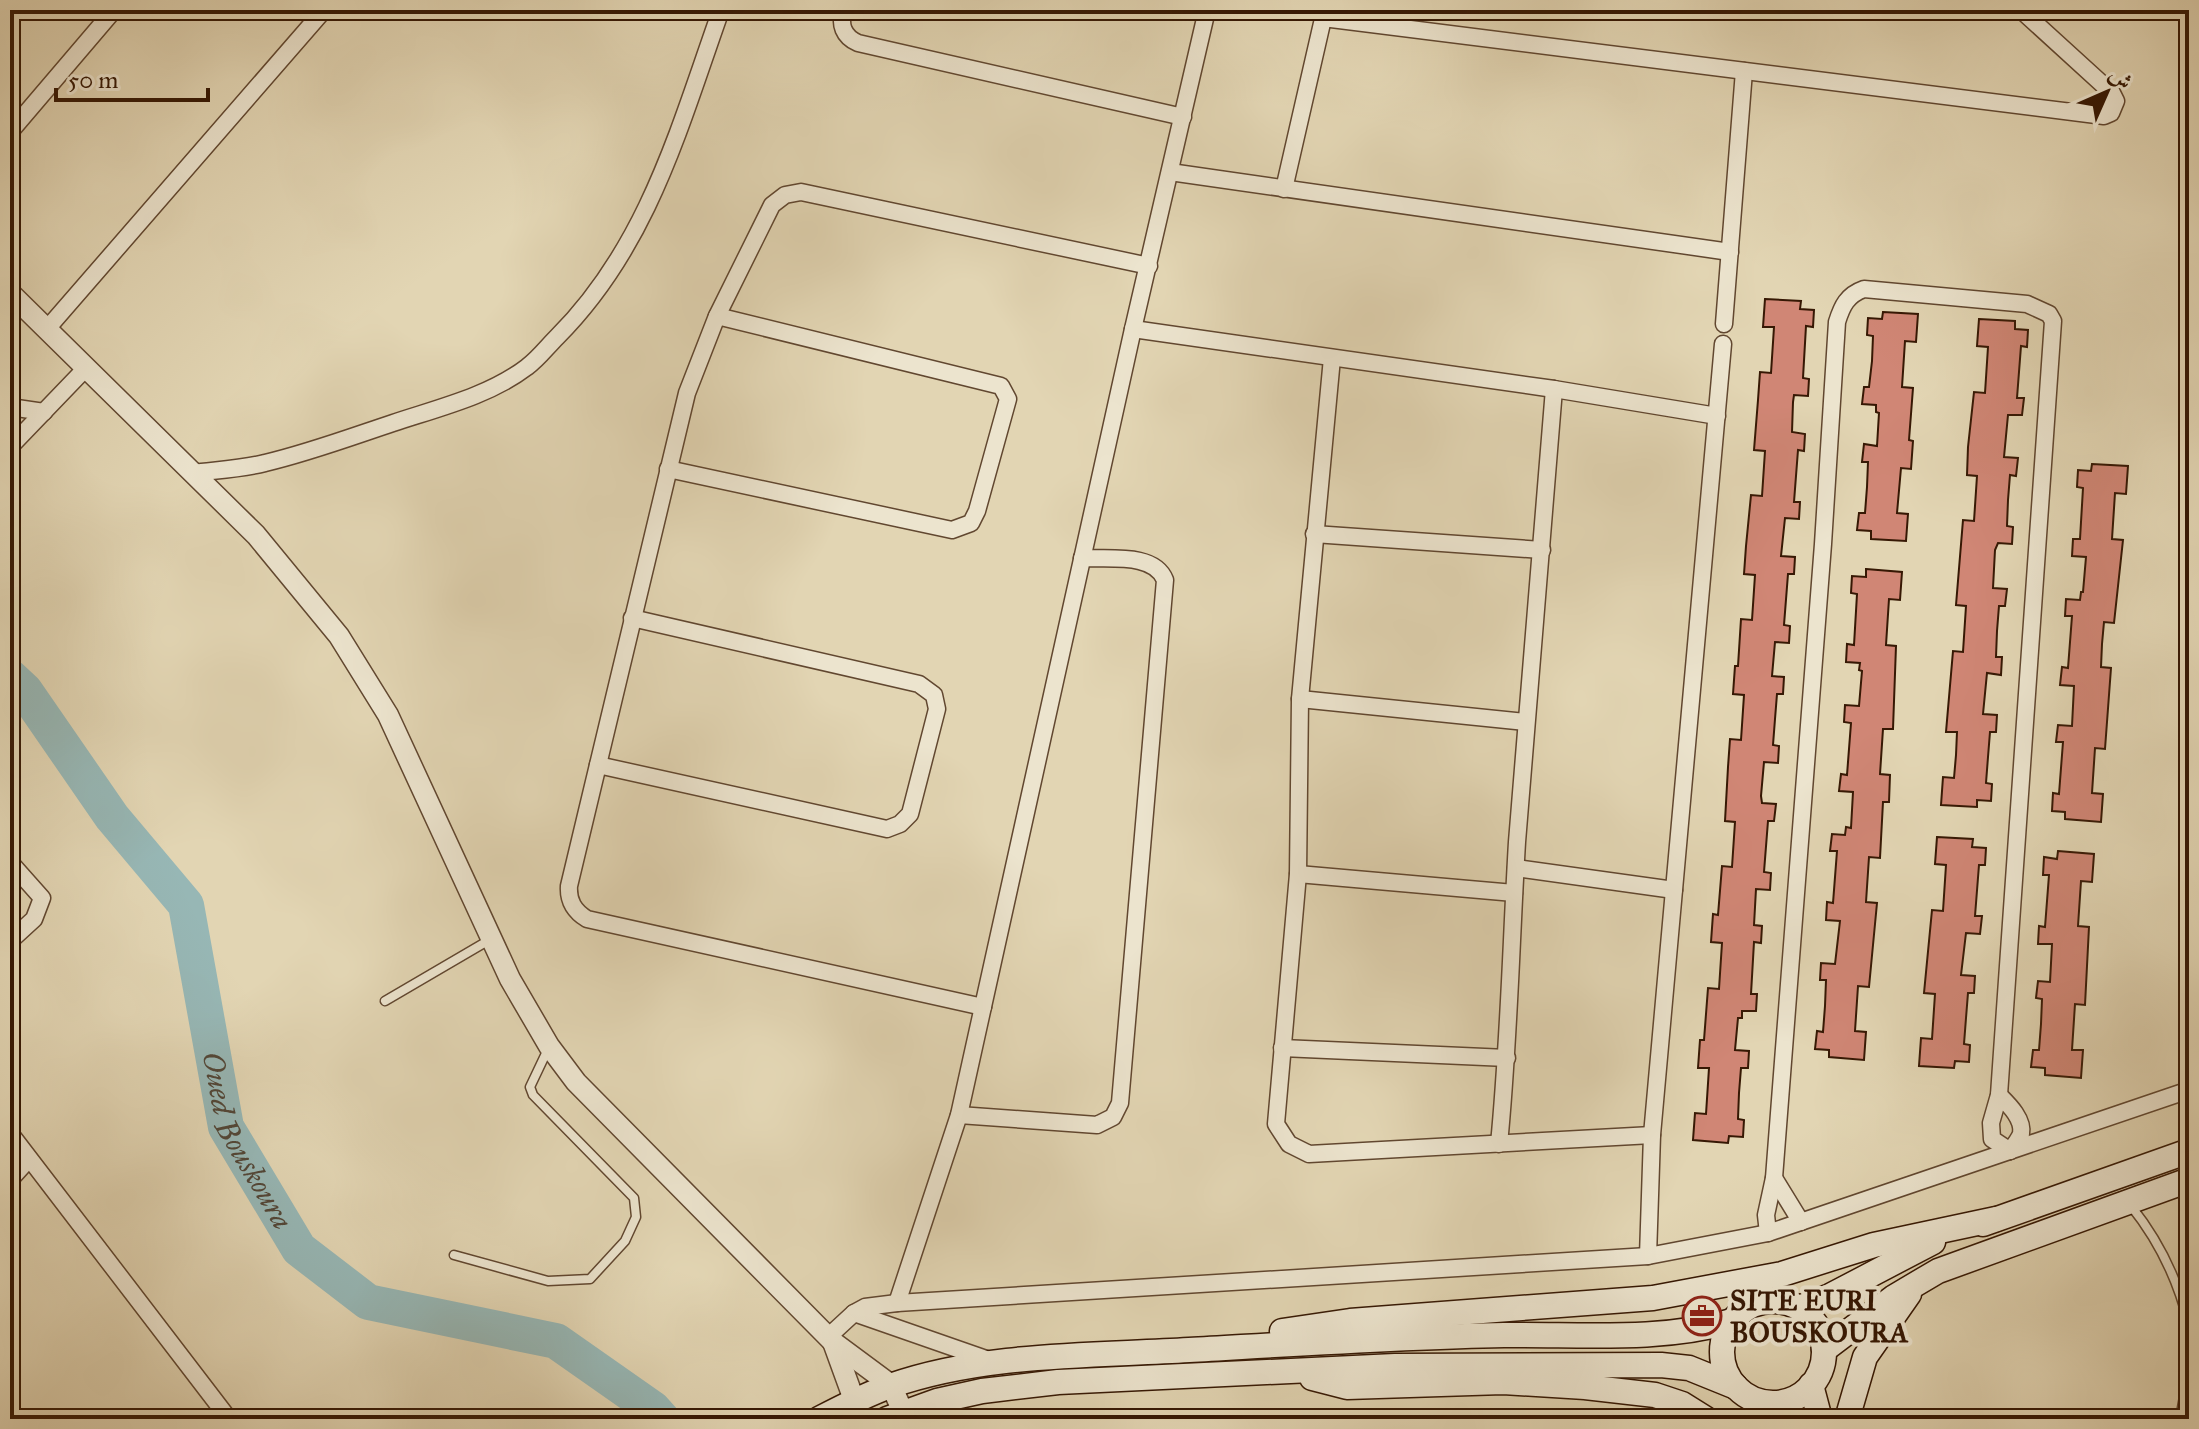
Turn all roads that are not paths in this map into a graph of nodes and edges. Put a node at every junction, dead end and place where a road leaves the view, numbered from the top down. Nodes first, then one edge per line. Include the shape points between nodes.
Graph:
1 (114, 10) edge
2 (324, 10) edge
3 (721, 10) edge
4 (845, 10) edge
5 (1207, 10) edge
6 (2021, 10) edge
7 (1324, 14) edge
8 (1744, 71) junction
9 (1183, 117) junction
10 (10, 132) edge
11 (1170, 172) junction
12 (1284, 189) junction
13 (1730, 252) junction
14 (1149, 266) junction
15 (10, 293) edge
16 (717, 316) junction
17 (1724, 324) dead end
18 (1133, 329) junction
19 (46, 330) junction
20 (1723, 344) dead end
21 (1332, 358) junction
22 (85, 369) junction
23 (1554, 389) junction
24 (10, 407) edge
25 (44, 412) junction
26 (1717, 416) junction
27 (10, 447) edge
28 (668, 469) junction
29 (193, 473) junction
30 (1314, 534) junction
31 (1542, 550) junction
32 (1082, 558) junction
33 (632, 618) junction
34 (1300, 699) junction
35 (1526, 722) junction
36 (598, 765) junction
37 (10, 862) edge
38 (1516, 868) junction
39 (1298, 874) junction
40 (1674, 890) junction
41 (1514, 893) junction
42 (492, 939) junction
43 (10, 941) edge
44 (385, 1001) dead end
45 (983, 1007) junction
46 (549, 1046) junction
47 (1282, 1048) junction
48 (1507, 1058) junction
49 (2189, 1090) edge
50 (1999, 1095) junction
51 (959, 1115) junction
52 (10, 1133) edge
53 (1652, 1135) junction
54 (1499, 1144) junction
55 (2010, 1151) junction
56 (2189, 1151) edge
57 (29, 1159) junction
58 (1774, 1178) junction
59 (10, 1180) edge
60 (2189, 1180) edge
61 (2128, 1202) junction
62 (1996, 1219) junction
63 (1801, 1222) junction
64 (1768, 1233) junction
65 (454, 1255) dead end
66 (1648, 1256) junction
67 (1916, 1283) junction
68 (897, 1303) junction
69 (1799, 1308) junction
70 (854, 1313) junction
71 (1732, 1321) junction
72 (2189, 1325) edge
73 (830, 1340) junction
74 (1213, 1349) junction
75 (1824, 1350) junction
76 (998, 1363) junction
77 (2189, 1369) edge
78 (1287, 1371) junction
79 (891, 1385) junction
80 (1811, 1385) junction
81 (1736, 1387) junction
82 (857, 1410) edge
83 (1768, 1411) edge
84 (895, 1416) edge
85 (229, 1419) edge
86 (819, 1419) edge
87 (1706, 1419) edge
88 (1820, 1419) edge
89 (1847, 1419) edge
90 (2180, 1419) edge

1 - 10 street
2 - 19 street
3 - 29 street via 659,185 630,242 605,283 528,367 463,400 346,439 264,464
4 - 9 street via 843,29 858,43
5 - 9 street
6 - 8 street via 2112,93 2116,101 2111,113
7 - 8 street
7 - 12 street
8 - 13 street
9 - 11 street
11 - 12 street
11 - 14 street
12 - 13 street
13 - 17 street
14 - 16 street via 793,193 772,205
14 - 18 street
15 - 19 street
16 - 28 street via 687,393
16 - 28 street via 1001,386 1008,399 977,511 971,523 952,530
18 - 21 street
18 - 32 street
19 - 22 street
20 - 26 street
21 - 23 street
21 - 30 street
22 - 25 street
22 - 29 street
23 - 26 street
23 - 31 street
24 - 25 street
25 - 27 street
26 - 40 street
28 - 33 street
29 - 42 street via 256,535 364,674 410,758
30 - 31 street
30 - 34 street
31 - 35 street
32 - 45 street
32 - 51 street via 1147,562 1165,580 1120,1103 1113,1117 1097,1125
33 - 36 street
33 - 36 street via 919,684 934,695 937,709 910,814 887,829
34 - 35 street
34 - 39 street
35 - 38 street
36 - 45 street via 569,886 580,915
37 - 43 street via 42,898 34,919
38 - 40 street
38 - 41 street
39 - 41 street
39 - 47 street
40 - 53 street
41 - 48 street
42 - 44 lane
42 - 46 street
45 - 51 street
46 - 65 lane via 530,1087 533,1095 634,1198 636,1217 625,1241 590,1279 548,1281
46 - 73 street via 576,1082
47 - 48 street
47 - 54 street via 1276,1124 1289,1144 1309,1154
48 - 54 street
49 - 55 street
50 - 55 street via 2019,1122 2021,1134
50 - 55 street via 1992,1139
50 - 58 street via 2053,321 2027,304 1864,289 1849,296 1837,322
51 - 68 street
52 - 57 street
53 - 54 street
53 - 66 street
55 - 63 street
56 - 62 main road
57 - 59 street
57 - 85 street
58 - 63 street
58 - 64 street
60 - 61 main road
61 - 67 main road
61 - 72 lane via 2166,1259
62 - 69 main road via 1935,1241
62 - 74 main road via 1874,1245 1782,1274 1653,1298 1350,1321 1250,1335
63 - 64 street
64 - 66 street
66 - 68 street
67 - 75 main road
67 - 89 main road via 1865,1357
68 - 70 street
69 - 71 main road via 1763,1302
69 - 75 main road via 1817,1326
70 - 73 street
70 - 76 street
71 - 74 main road via 1659,1334 1502,1335
71 - 81 main road via 1723,1357
73 - 79 street
73 - 82 street
74 - 76 main road
75 - 80 main road via 1822,1367
76 - 79 main road
77 - 90 lane
78 - 81 main road via 1661,1365 1689,1368
78 - 84 main road via 1058,1382 982,1391
78 - 87 main road via 1347,1387 1503,1382 1655,1395
79 - 82 main road
79 - 84 street
80 - 83 main road
80 - 88 main road
81 - 83 main road
82 - 86 main road

